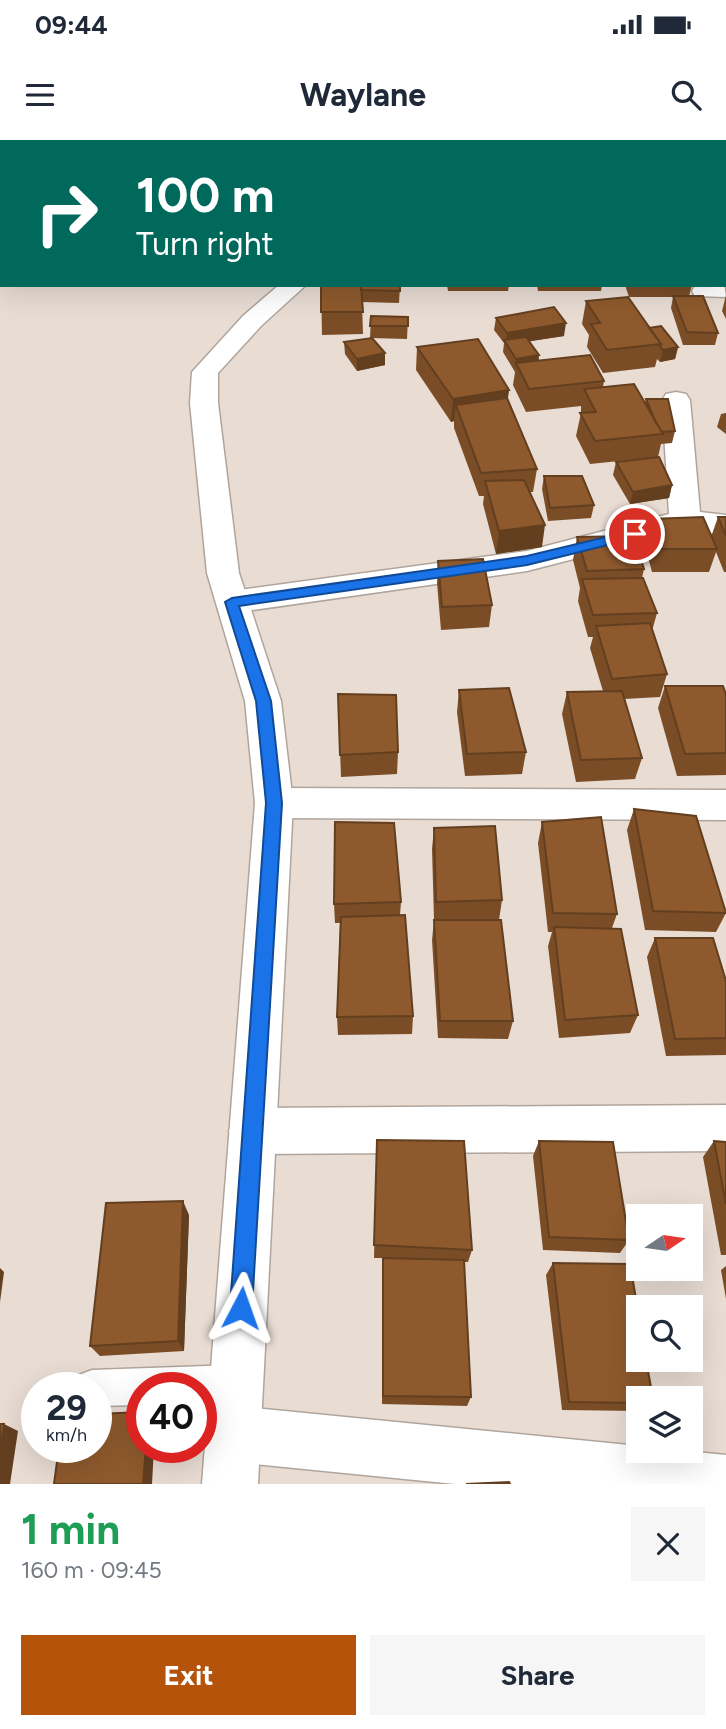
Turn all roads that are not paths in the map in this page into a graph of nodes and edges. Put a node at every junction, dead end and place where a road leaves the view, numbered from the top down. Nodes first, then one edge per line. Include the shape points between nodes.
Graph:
1 (292, 287) edge
2 (676, 400) dead end
3 (685, 520) junction
4 (726, 525) edge
5 (232, 602) junction
6 (274, 803) junction
7 (726, 805) edge
8 (726, 1128) edge
9 (253, 1131) junction
10 (112, 1395) edge
11 (233, 1434) edge
12 (726, 1483) edge

1 - 5 street via 252,321 205,372 204,403 223,573
2 - 3 street
3 - 4 street
3 - 5 street via 527,561
5 - 6 street via 263,701
6 - 7 street
6 - 9 street
8 - 9 street
9 - 11 street
10 - 11 lane
11 - 12 street

